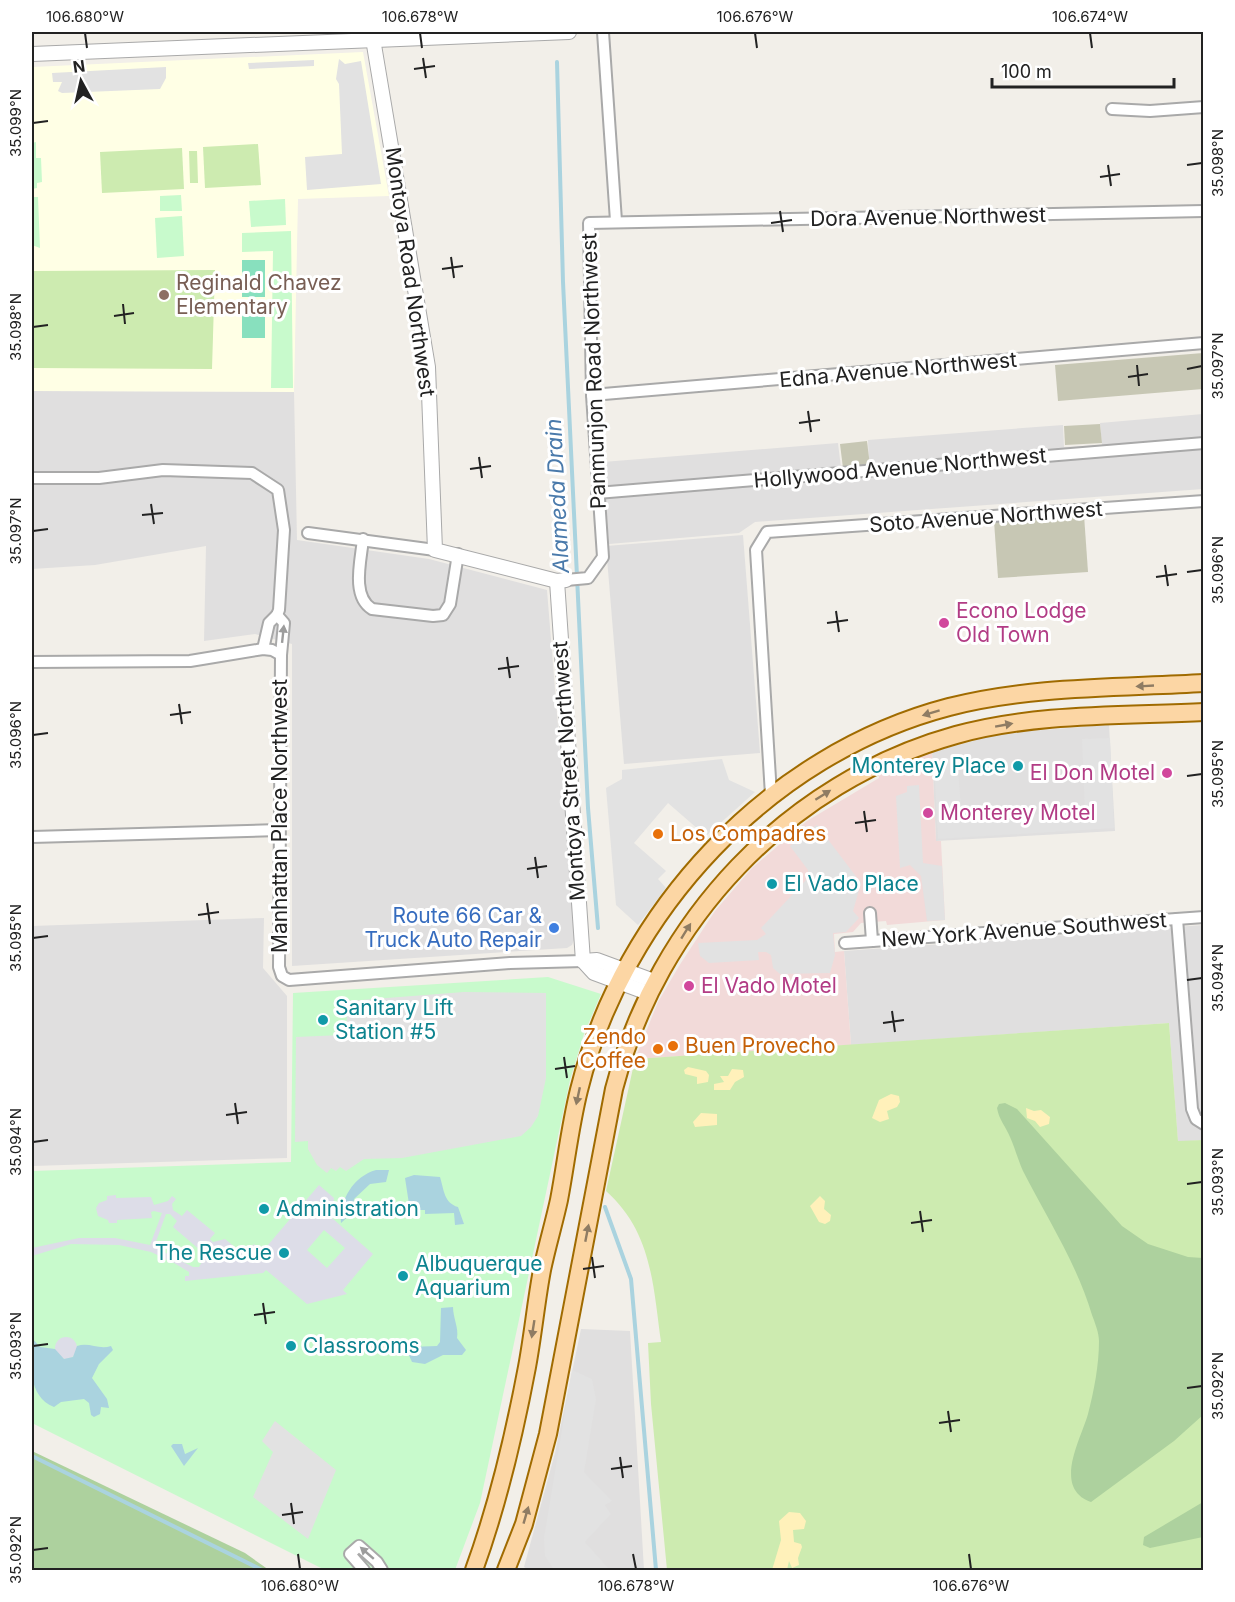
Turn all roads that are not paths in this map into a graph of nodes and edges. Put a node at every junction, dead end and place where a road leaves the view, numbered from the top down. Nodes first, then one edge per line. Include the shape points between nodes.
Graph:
1 (569, 32) edge
2 (603, 32) edge
3 (374, 35) edge
4 (32, 54) edge
5 (1203, 107) edge
6 (1112, 109) dead end
7 (1203, 211) edge
8 (616, 221) junction
9 (1203, 343) edge
10 (592, 395) junction
11 (1203, 443) edge
12 (32, 478) edge
13 (597, 493) junction
14 (1203, 501) edge
15 (308, 533) dead end
16 (363, 539) junction
17 (435, 550) junction
18 (458, 554) junction
19 (561, 580) junction
20 (277, 615) junction
21 (263, 649) junction
22 (281, 655) junction
23 (32, 662) edge
24 (1203, 683) edge
25 (1203, 712) edge
26 (771, 795) junction
27 (279, 830) junction
28 (32, 837) edge
29 (870, 913) dead end
30 (1203, 918) edge
31 (1178, 919) junction
32 (872, 941) junction
33 (845, 943) dead end
34 (583, 961) junction
35 (622, 975) junction
36 (651, 987) junction
37 (1200, 1121) edge
38 (364, 1570) edge
39 (382, 1570) edge
40 (474, 1570) edge
41 (506, 1570) edge

1 - 3 street
2 - 8 street, Panmunjon Road Northwest
3 - 4 street
3 - 17 street, Montoya Road Northwest via 428,367
5 - 6 street
7 - 8 street, Dora Avenue Northwest
8 - 10 street, Panmunjon Road Northwest via 589,223
9 - 10 street, Edna Avenue Northwest
10 - 13 street, Panmunjon Road Northwest
11 - 13 street, Hollywood Avenue Northwest
12 - 20 street via 99,478 163,470 252,473 278,489 284,530
13 - 19 street, Panmunjon Road Northwest via 603,557 588,578
14 - 26 street, Soto Avenue Northwest via 767,532 756,550
15 - 16 street
16 - 17 street
16 - 18 street via 360,595 372,609 443,615 450,604
17 - 18 street
18 - 19 street
19 - 34 street, Montoya Street Northwest
20 - 21 street via 269,622
22 -> 20 street, Manhattan Place Northwest via 284,623
21 - 22 street
21 - 23 street via 190,661
22 - 27 street, Manhattan Place Northwest
24 -> 26 main road via 1015,694 949,707 853,744
36 -> 25 main road via 706,901 762,842 812,802 866,770 936,741 1020,722
26 - 35 main road via 703,860
27 - 28 street
27 - 34 street, Manhattan Place Northwest via 279,967 282,976 289,980
29 - 32 street
30 - 31 street, New York Avenue Southwest
31 - 32 street, New York Avenue Southwest
31 - 37 street via 1192,1109
32 - 33 street, New York Avenue Southwest
34 - 35 street via 594,973
35 - 36 street
35 -> 40 main road via 602,1013 578,1094 514,1427 494,1512
41 -> 36 main road via 524,1524 548,1434 614,1089 624,1051
39 -> 38 street via 359,1546 350,1554

